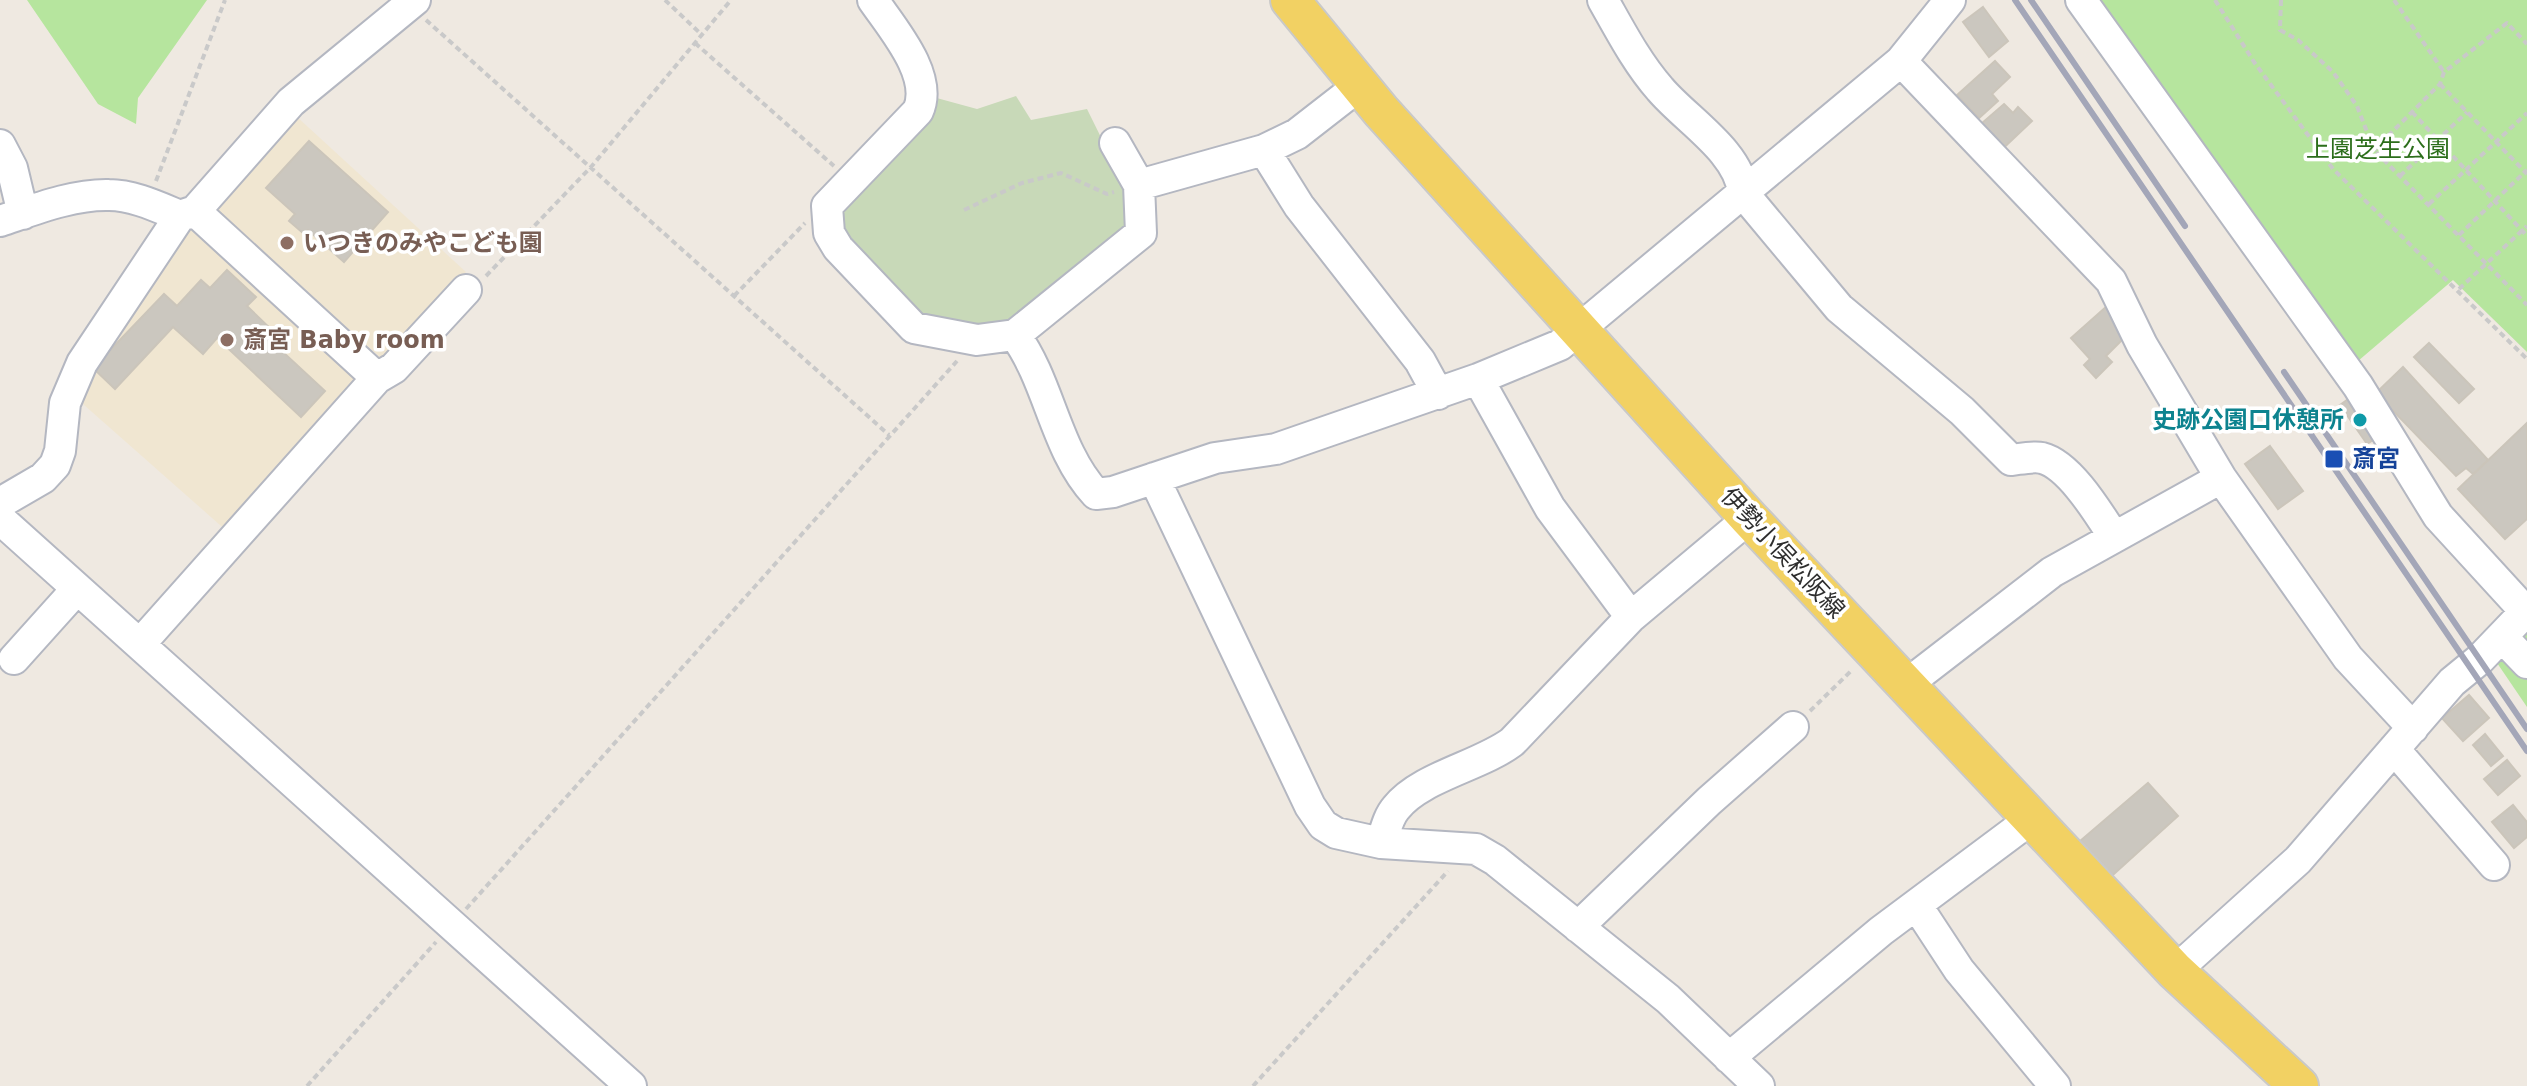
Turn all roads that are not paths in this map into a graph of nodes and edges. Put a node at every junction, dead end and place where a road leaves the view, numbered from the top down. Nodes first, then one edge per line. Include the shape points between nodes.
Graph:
1 (873, 0) edge
2 (1290, 0) edge
3 (1603, 0) edge
4 (1950, 0) edge
5 (2081, 0) edge
6 (412, 3) edge
7 (1901, 61) junction
8 (1360, 85) junction
9 (1115, 143) dead end
10 (0, 145) edge
11 (1264, 150) junction
12 (1139, 185) junction
13 (1743, 193) junction
14 (187, 214) junction
15 (12, 218) edge
16 (466, 290) road end
17 (1580, 330) junction
18 (1015, 335) junction
19 (377, 378) junction
20 (1478, 379) junction
21 (1427, 397) junction
22 (1154, 478) junction
23 (2221, 478) junction
24 (0, 503) edge
25 (1749, 518) junction
26 (0, 519) edge
27 (2114, 537) junction
28 (76, 590) junction
29 (2526, 611) edge
30 (1631, 617) junction
31 (2502, 637) junction
32 (140, 644) junction
33 (14, 659) dead end
34 (2527, 663) edge
35 (1907, 684) junction
36 (1793, 727) road end
37 (2403, 738) junction
38 (2031, 819) junction
39 (1381, 843) junction
40 (2494, 865) dead end
41 (1917, 906) junction
42 (1578, 927) junction
43 (2175, 971) junction
44 (1729, 1058) junction
45 (631, 1086) edge
46 (1759, 1086) edge
47 (2055, 1086) edge
48 (2299, 1086) edge

1 - 18 street via 919,76 925,96 918,111 827,206 829,233 907,323 977,340
2 - 8 main road, 伊勢小俣松阪線
3 - 13 street via 1659,88 1742,179
4 - 7 street
5 - 29 street via 2358,386 2438,516
6 - 14 street via 283,109
7 - 13 street
7 - 23 street via 2111,281 2142,345
8 - 11 street via 1297,134
8 - 17 main road, 伊勢小俣松阪線
9 - 12 street
10 - 15 street via 12,168
11 - 12 street
11 - 21 street via 1299,206 1420,361
12 - 18 street via 1141,233
13 - 17 street
13 - 27 street via 1839,308 1962,411 2011,460 2040,457 2054,463 2081,489
14 - 15 street via 109,195
14 - 19 street
14 - 24 street via 82,363 65,403 55,465
16 - 19 street via 394,368
17 - 20 street via 1560,345
17 - 25 main road, 伊勢小俣松阪線
18 - 22 street via 1028,353 1080,476 1096,494
19 - 32 street
20 - 21 street
20 - 30 street via 1550,508
21 - 22 street via 1276,449 1215,458
22 - 39 street via 1310,806 1336,833
23 - 27 street
23 - 37 street
25 - 30 street
25 - 35 main road, 伊勢小俣松阪線
26 - 28 street
27 - 35 street via 2052,572
28 - 32 street
28 - 33 street
29 - 31 street
30 - 39 street via 1512,742 1396,807
31 - 34 street
31 - 37 street via 2452,682
32 - 45 street
35 - 38 main road, 伊勢小俣松阪線
36 - 42 street
37 - 40 street
37 - 43 street via 2298,860
38 - 41 street
38 - 43 main road, 伊勢小俣松阪線
39 - 42 street via 1476,849
41 - 44 street
41 - 47 street via 1959,970
42 - 44 street via 1668,999
43 - 48 main road, 伊勢小俣松阪線
44 - 46 street

